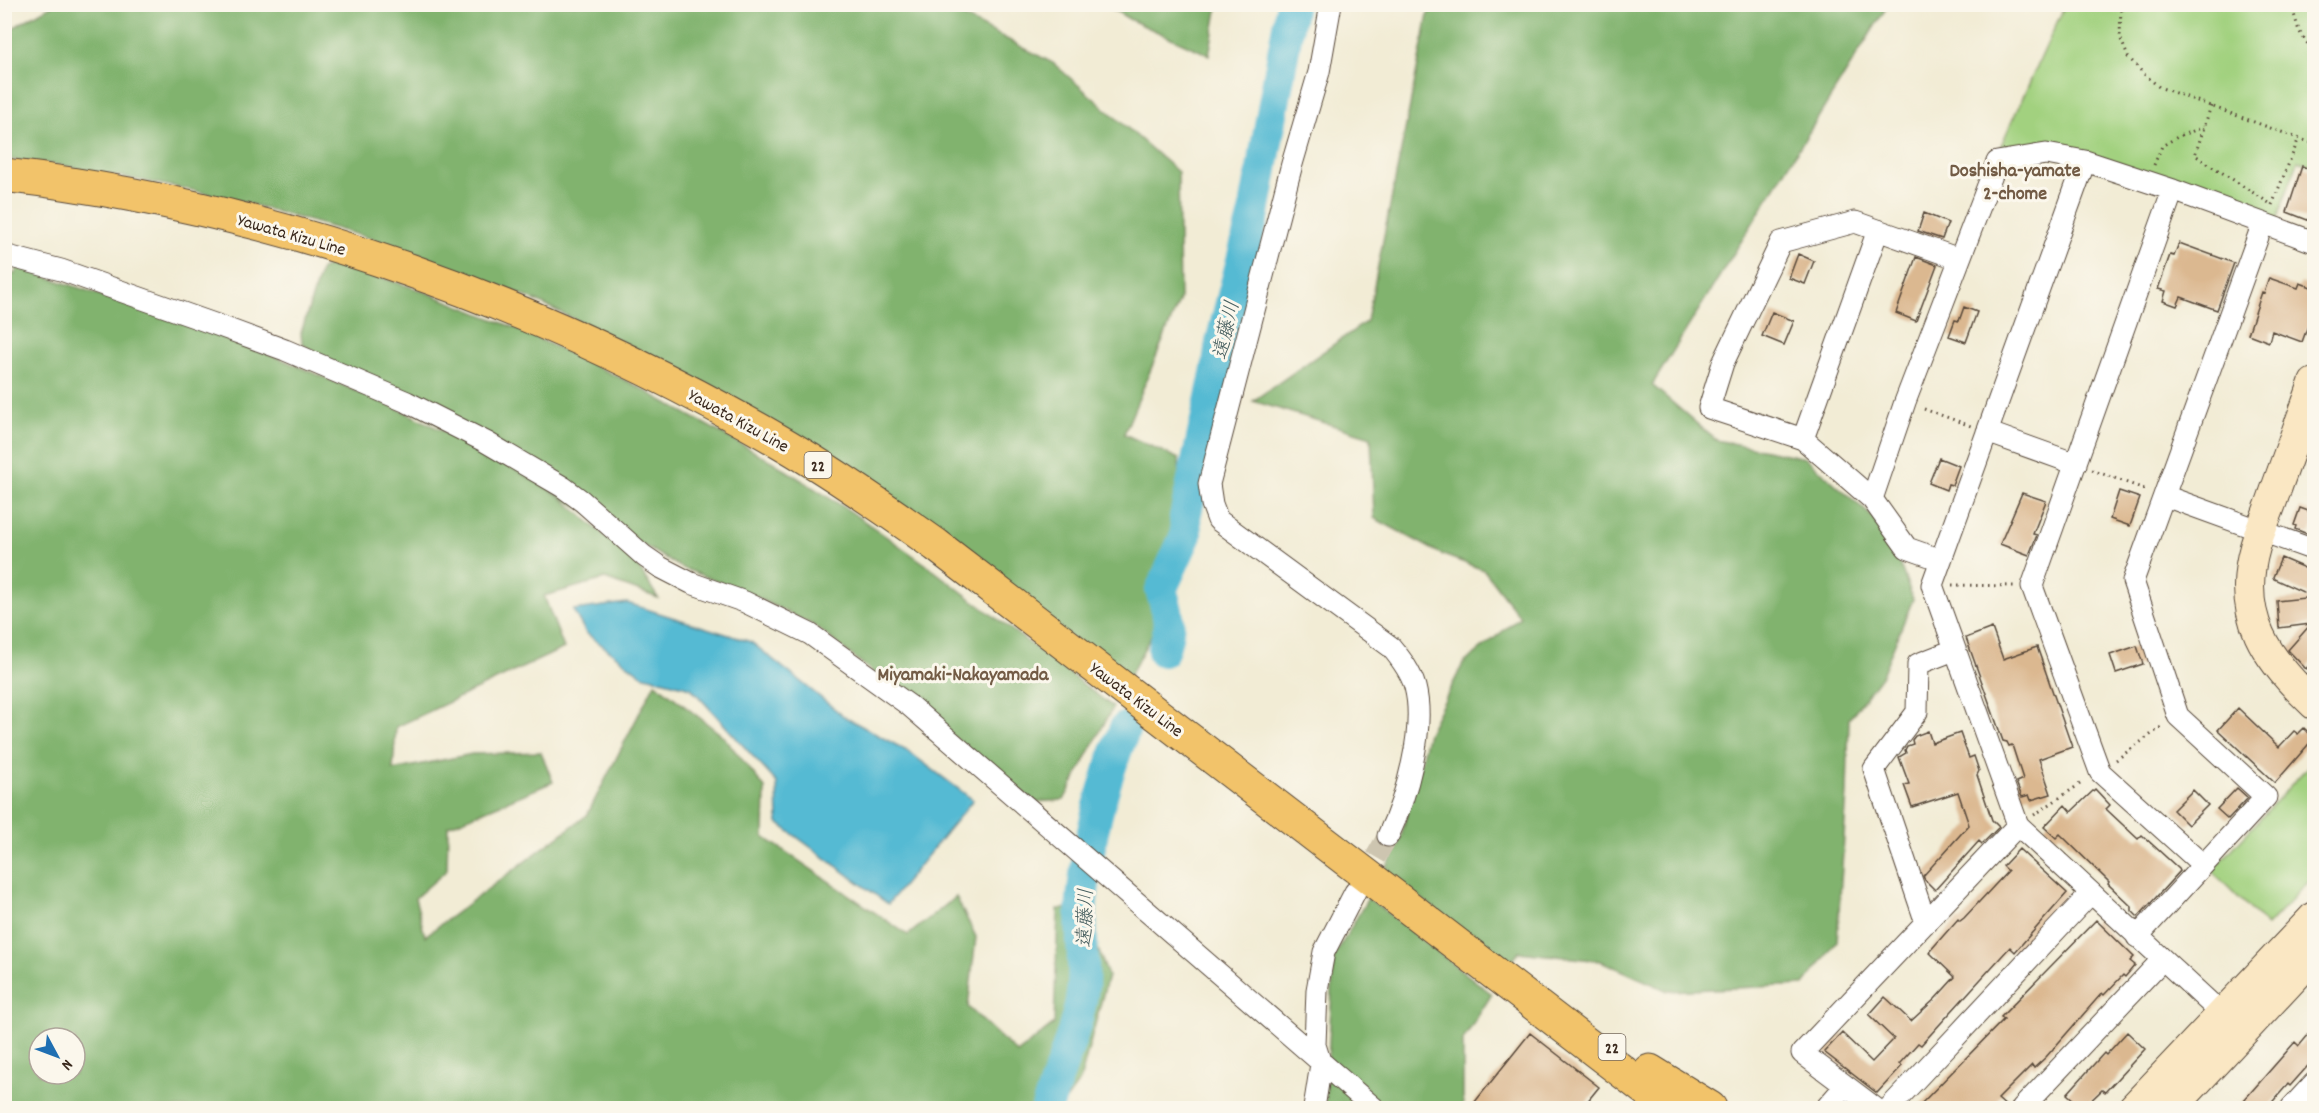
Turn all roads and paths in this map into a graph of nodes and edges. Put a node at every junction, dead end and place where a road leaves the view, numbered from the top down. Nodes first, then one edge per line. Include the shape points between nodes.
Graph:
1 (1330, 4) edge
2 (2121, 4) edge
3 (2291, 4) edge
4 (2314, 53) edge
5 (2211, 106) junction
6 (2204, 127) junction
7 (2299, 138) junction
8 (2314, 144) edge
9 (2085, 161) junction
10 (2152, 170) dead end
11 (4, 175) edge
12 (2173, 190) junction
13 (2268, 213) junction
14 (1878, 230) junction
15 (2314, 242) edge
16 (4, 255) edge
17 (1959, 259) junction
18 (2314, 383) edge
19 (1905, 402) junction
20 (1986, 432) junction
21 (1803, 439) junction
22 (2076, 464) junction
23 (2164, 496) junction
24 (1872, 498) junction
25 (2261, 531) junction
26 (2314, 550) edge
27 (1941, 560) junction
28 (1932, 585) junction
29 (2032, 586) junction
30 (1954, 651) junction
31 (2314, 704) edge
32 (2018, 825) junction
33 (1388, 836) tunnel mouth
34 (2203, 865) junction
35 (1355, 892) tunnel mouth
36 (2091, 894) junction
37 (2314, 918) edge
38 (1926, 924) junction
39 (2137, 937) junction
40 (2314, 956) edge
41 (2162, 960) junction
42 (1514, 987) junction
43 (2222, 1014) junction
44 (1321, 1064) junction
45 (2314, 1083) edge
46 (1845, 1086) junction
47 (1314, 1108) edge
48 (1374, 1108) edge
49 (1670, 1108) edge
50 (1710, 1108) edge
51 (1826, 1108) edge
52 (1875, 1108) edge
53 (1888, 1108) edge
54 (2022, 1108) edge
55 (2133, 1108) edge
56 (2172, 1108) edge
57 (2291, 1108) edge

1 - 33 street via 1319,72 1209,484 1218,520 1391,647 1404,664 1414,686 1419,714 1407,782
2 - 5 path via 2120,37 2128,57 2159,87
3 - 4 path via 2299,31
5 - 6 path
5 - 7 path
6 - 10 path via 2162,146
6 - 13 path via 2195,155
7 - 8 path
7 - 13 path
9 - 12 street
9 - 17 street via 2046,154 1997,162
9 - 20 street
11 - 42 main road, Yawata Kizu Line / 22 via 53,180 182,205 331,244 526,314 645,368 784,444 936,545
12 - 13 street
12 - 22 street
13 - 15 street
13 - 23 street
14 - 17 street
14 - 21 street
14 - 21 street via 1855,222 1781,242 1723,363 1709,408
16 - 44 street via 61,270 217,325 407,402 563,487 660,567 810,634 910,706
17 - 19 street
18 - 25 street
19 - 20 path
19 - 24 street
20 - 22 street
20 - 27 street
21 - 24 street
22 - 23 path
22 - 29 street
23 - 25 street
23 - 34 street via 2133,581 2178,716 2266,796
24 - 27 street via 1907,548
25 - 26 street
25 - 31 street via 2250,583 2258,631 2282,672
27 - 28 street
28 - 29 path
28 - 30 street
29 - 34 street via 2100,772
30 - 32 street
30 - 38 street via 1918,664 1917,712 1874,770
32 - 36 street
32 - 38 street
34 - 39 street
35 - 44 street via 1324,952 1315,1026
36 - 39 street
36 - 53 street
37 - 43 street
38 - 46 street via 1802,1053
39 - 41 street
40 - 56 street
41 - 43 street
41 - 54 street
42 - 49 main road, Yawata Kizu Line / 22
42 - 50 main road, Yawata Kizu Line / 22
43 - 55 street
44 - 47 street
44 - 48 street
45 - 57 street
46 - 51 street
46 - 52 street

